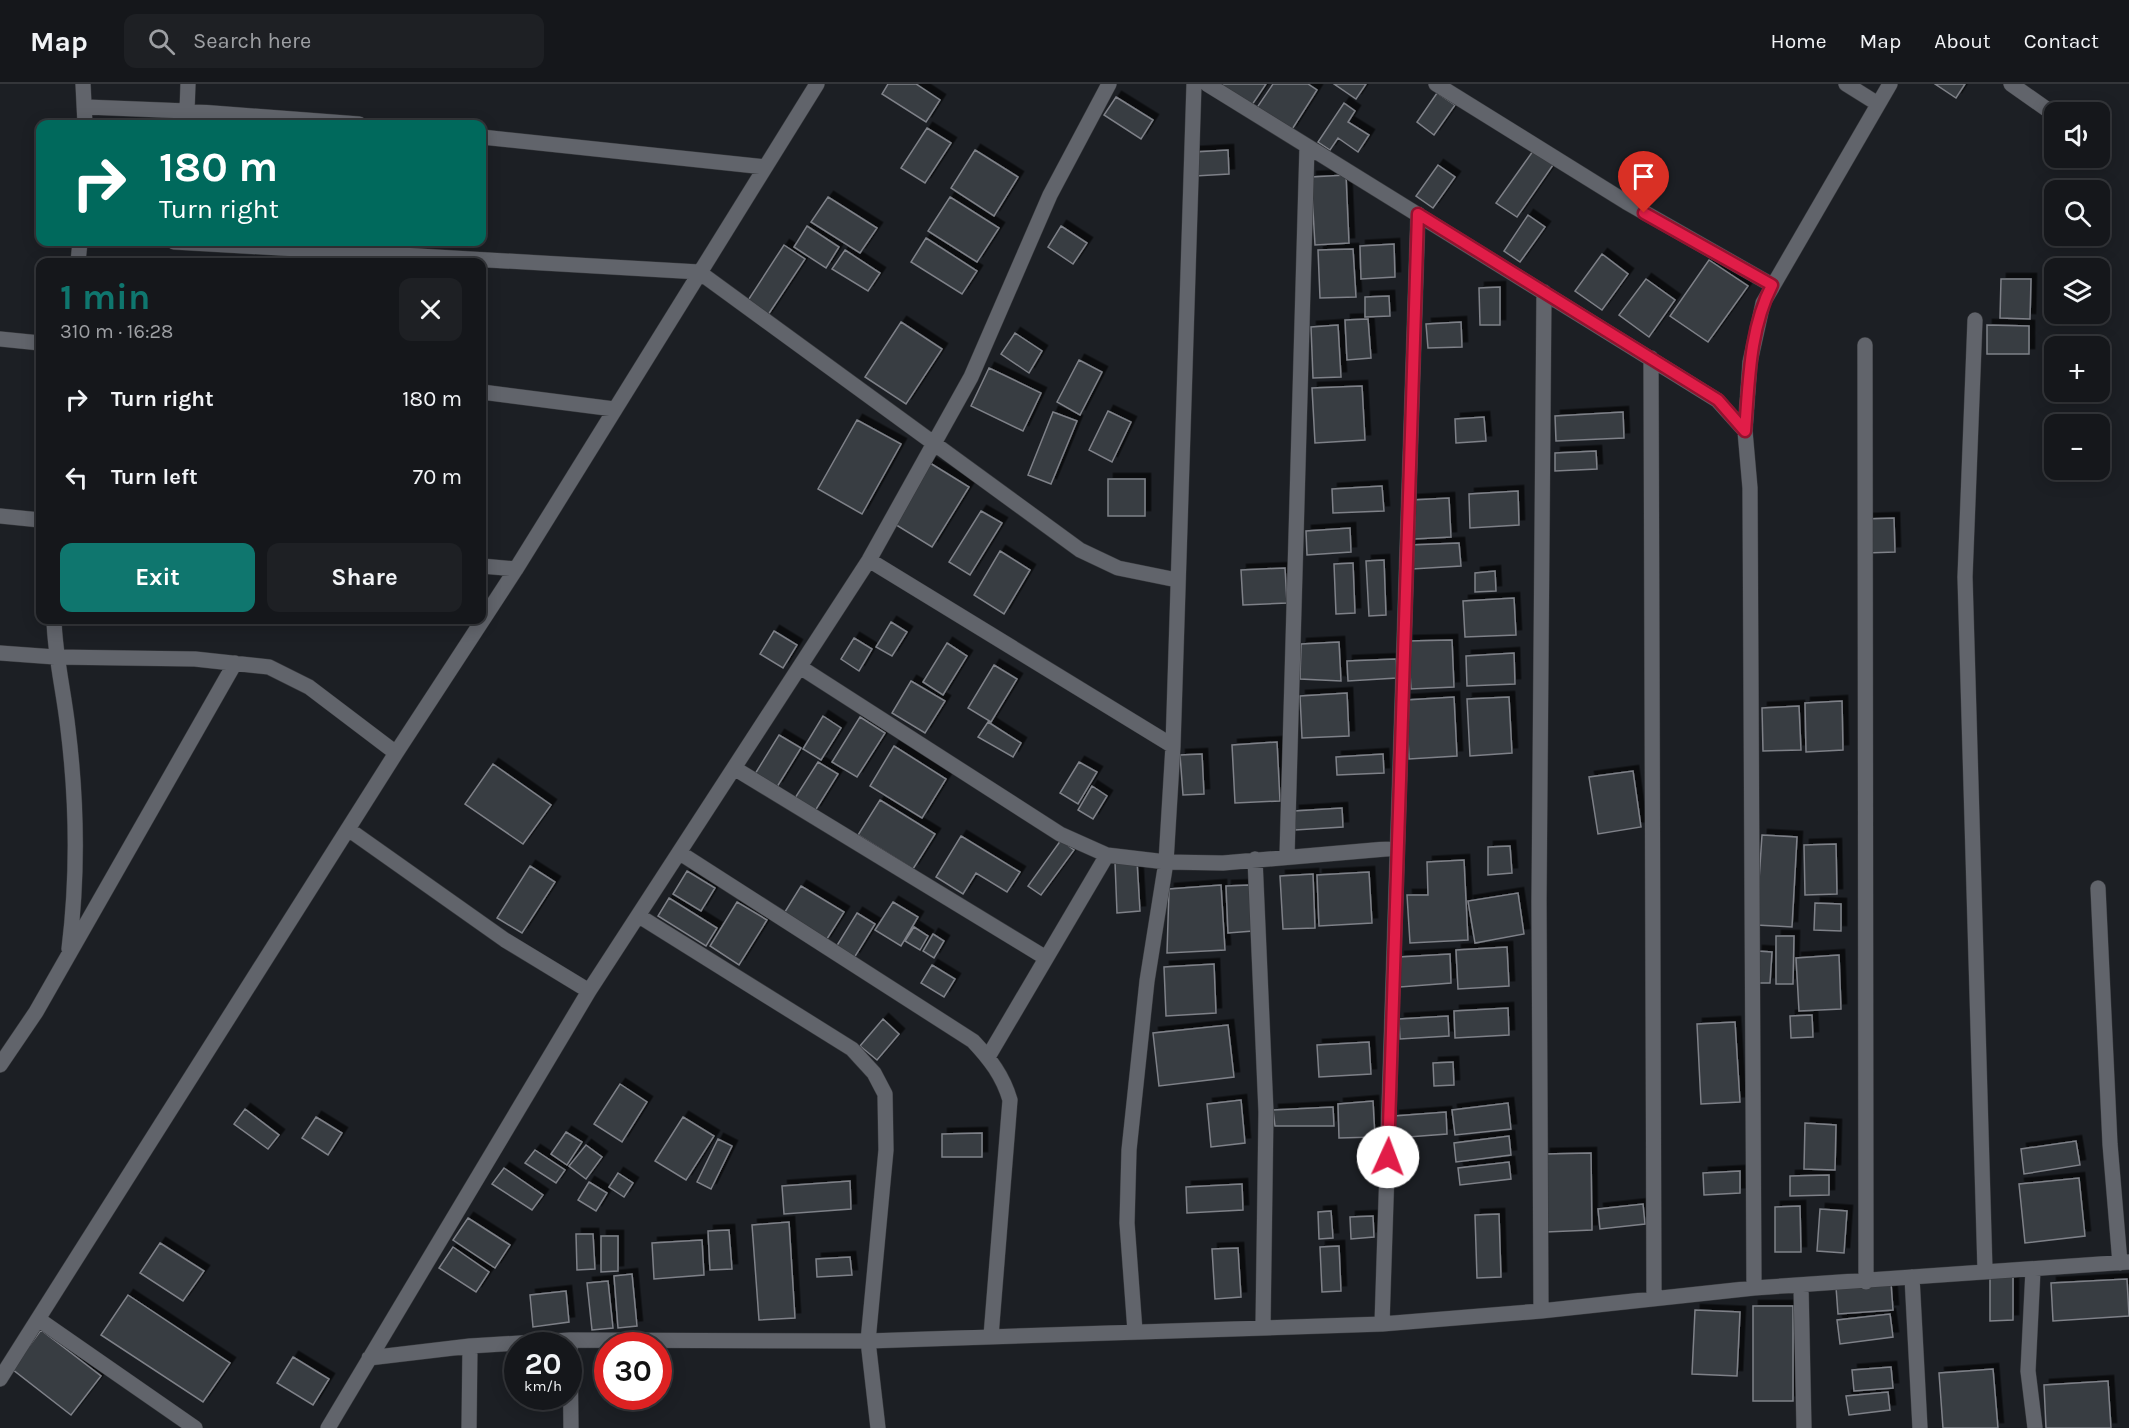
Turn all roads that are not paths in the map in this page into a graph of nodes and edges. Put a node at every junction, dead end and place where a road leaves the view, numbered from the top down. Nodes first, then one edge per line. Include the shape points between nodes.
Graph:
1 (83, 84) edge
2 (188, 84) edge
3 (1109, 84) edge
4 (1194, 84) edge
5 (1207, 84) edge
6 (1436, 84) edge
7 (1846, 84) edge
8 (1890, 84) edge
9 (2012, 84) edge
10 (814, 85) edge
11 (1878, 104) junction
12 (86, 107) junction
13 (2044, 107) edge
14 (187, 111) junction
15 (86, 120) edge
16 (306, 120) edge
17 (486, 137) edge
18 (1307, 146) junction
19 (765, 167) junction
20 (1418, 214) junction
21 (244, 246) edge
22 (454, 258) edge
23 (486, 260) edge
24 (699, 272) junction
25 (1772, 285) junction
26 (1544, 292) junction
27 (1975, 320) dead end
28 (0, 339) edge
29 (36, 343) edge
30 (1865, 345) dead end
31 (1651, 358) junction
32 (486, 393) edge
33 (614, 409) junction
34 (1745, 431) junction
35 (936, 443) junction
36 (0, 516) edge
37 (36, 520) edge
38 (869, 560) junction
39 (486, 566) edge
40 (516, 569) junction
41 (1176, 580) junction
42 (486, 615) edge
43 (54, 624) edge
44 (480, 624) edge
45 (0, 653) edge
46 (55, 657) junction
47 (235, 663) junction
48 (800, 667) junction
49 (1173, 746) junction
50 (396, 753) junction
51 (735, 768) junction
52 (348, 829) junction
53 (1398, 848) junction
54 (680, 853) junction
55 (1107, 855) junction
56 (1287, 856) junction
57 (1255, 859) junction
58 (1166, 862) junction
59 (2098, 888) dead end
60 (639, 916) junction
61 (68, 955) junction
62 (1046, 958) junction
63 (589, 991) junction
64 (988, 1056) junction
65 (0, 1065) edge
66 (2124, 1263) edge
67 (1985, 1270) junction
68 (2033, 1270) junction
69 (1912, 1277) junction
70 (1866, 1282) junction
71 (1801, 1286) junction
72 (1754, 1288) junction
73 (1654, 1299) junction
74 (1541, 1311) junction
75 (38, 1319) junction
76 (1382, 1324) junction
77 (1263, 1328) junction
78 (1135, 1331) junction
79 (991, 1336) junction
80 (582, 1340) edge
81 (868, 1341) junction
82 (504, 1344) edge
83 (470, 1346) junction
84 (369, 1358) junction
85 (0, 1380) edge
86 (571, 1410) edge
87 (195, 1428) edge
88 (328, 1428) edge
89 (469, 1428) edge
90 (571, 1428) edge
91 (878, 1428) edge
92 (1804, 1428) edge
93 (1920, 1428) edge
94 (2035, 1428) edge

1 - 12 street
2 - 14 street
3 - 35 street via 1050,195 971,377
4 - 41 street
5 - 18 street
6 - 25 street via 1626,202
7 - 11 street
8 - 11 street
9 - 13 street
10 - 19 street
11 - 25 street
12 - 14 street
12 - 15 street
14 - 16 street
17 - 19 street
18 - 20 street
18 - 56 street
19 - 24 street
20 - 26 street
20 - 53 street
21 - 22 street
23 - 24 street
24 - 33 street
24 - 35 street
25 - 34 street via 1763,303 1750,362
26 - 31 street
26 - 74 street via 1539,901
27 - 67 street via 1965,577
28 - 29 street
30 - 70 street
31 - 34 street via 1718,400
31 - 73 street
32 - 33 street
33 - 40 street
34 - 72 street via 1750,488
35 - 38 street
35 - 41 street via 1080,550 1118,568
36 - 37 street
38 - 48 street
38 - 49 street
39 - 40 street
40 - 42 street
41 - 49 street
43 - 46 street
44 - 50 street
45 - 46 street
46 - 47 street
46 - 61 street via 68,728 75,838 76,887
47 - 50 street via 268,667 309,687
47 - 61 street
48 - 51 street
48 - 55 street via 1060,834
49 - 58 street
50 - 52 street
51 - 54 street
51 - 62 street
52 - 63 street via 505,940
52 - 75 street
53 - 56 street
53 - 76 street
54 - 60 street
54 - 64 street via 972,1041
55 - 58 street
55 - 62 street
56 - 57 street
57 - 58 street
57 - 77 street via 1266,1112
58 - 78 street via 1147,981 1129,1150 1127,1223
59 - 66 street via 2110,1143
60 - 63 street
60 - 81 street via 824,1029 852,1049 874,1073 885,1094 886,1150
61 - 65 street
62 - 64 street
63 - 84 street
64 - 79 street via 1010,1100
66 - 68 street
67 - 68 street
67 - 69 street
68 - 94 street via 2028,1371
69 - 70 street
69 - 93 street
70 - 71 street
71 - 72 street
71 - 92 street
72 - 73 street
73 - 74 street
74 - 76 street
75 - 85 street
75 - 87 street
76 - 77 street
77 - 78 street
78 - 79 street
79 - 81 street
80 - 81 street
81 - 91 street
82 - 83 street
83 - 84 street
83 - 89 street
84 - 88 street
86 - 90 street

